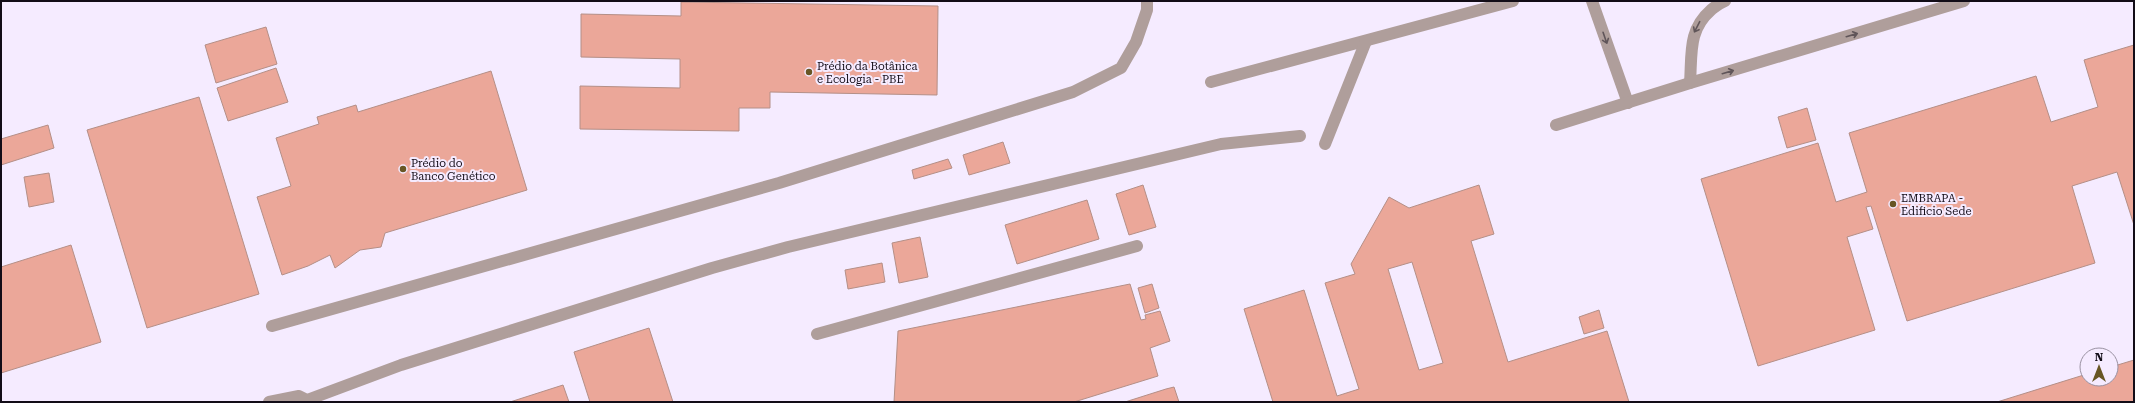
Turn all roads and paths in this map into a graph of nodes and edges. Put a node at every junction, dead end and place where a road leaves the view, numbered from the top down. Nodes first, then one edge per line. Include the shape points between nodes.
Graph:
1 (1147, 1) edge
2 (1513, 1) edge
3 (1592, 1) edge
4 (1725, 1) edge
5 (1964, 1) edge
6 (1930, 6) edge
7 (1366, 41) junction
8 (1211, 82) dead end
9 (1690, 83) junction
10 (1628, 103) junction
11 (1556, 125) dead end
12 (1300, 136) dead end
13 (1325, 144) dead end
14 (1137, 246) dead end
15 (272, 326) dead end
16 (817, 334) dead end
17 (307, 401) edge
18 (269, 402) edge

1 - 15 street via 1147,10 1136,42 1121,68 1073,92 779,183
2 - 7 street
3 -> 10 street
4 -> 9 street via 1701,18 1694,32
5 - 6 street
9 -> 6 street
7 - 8 street
7 - 13 street
9 - 10 street
10 - 11 street
12 - 17 street via 1221,144 780,249 400,366
14 - 16 street
17 - 18 street via 299,396

